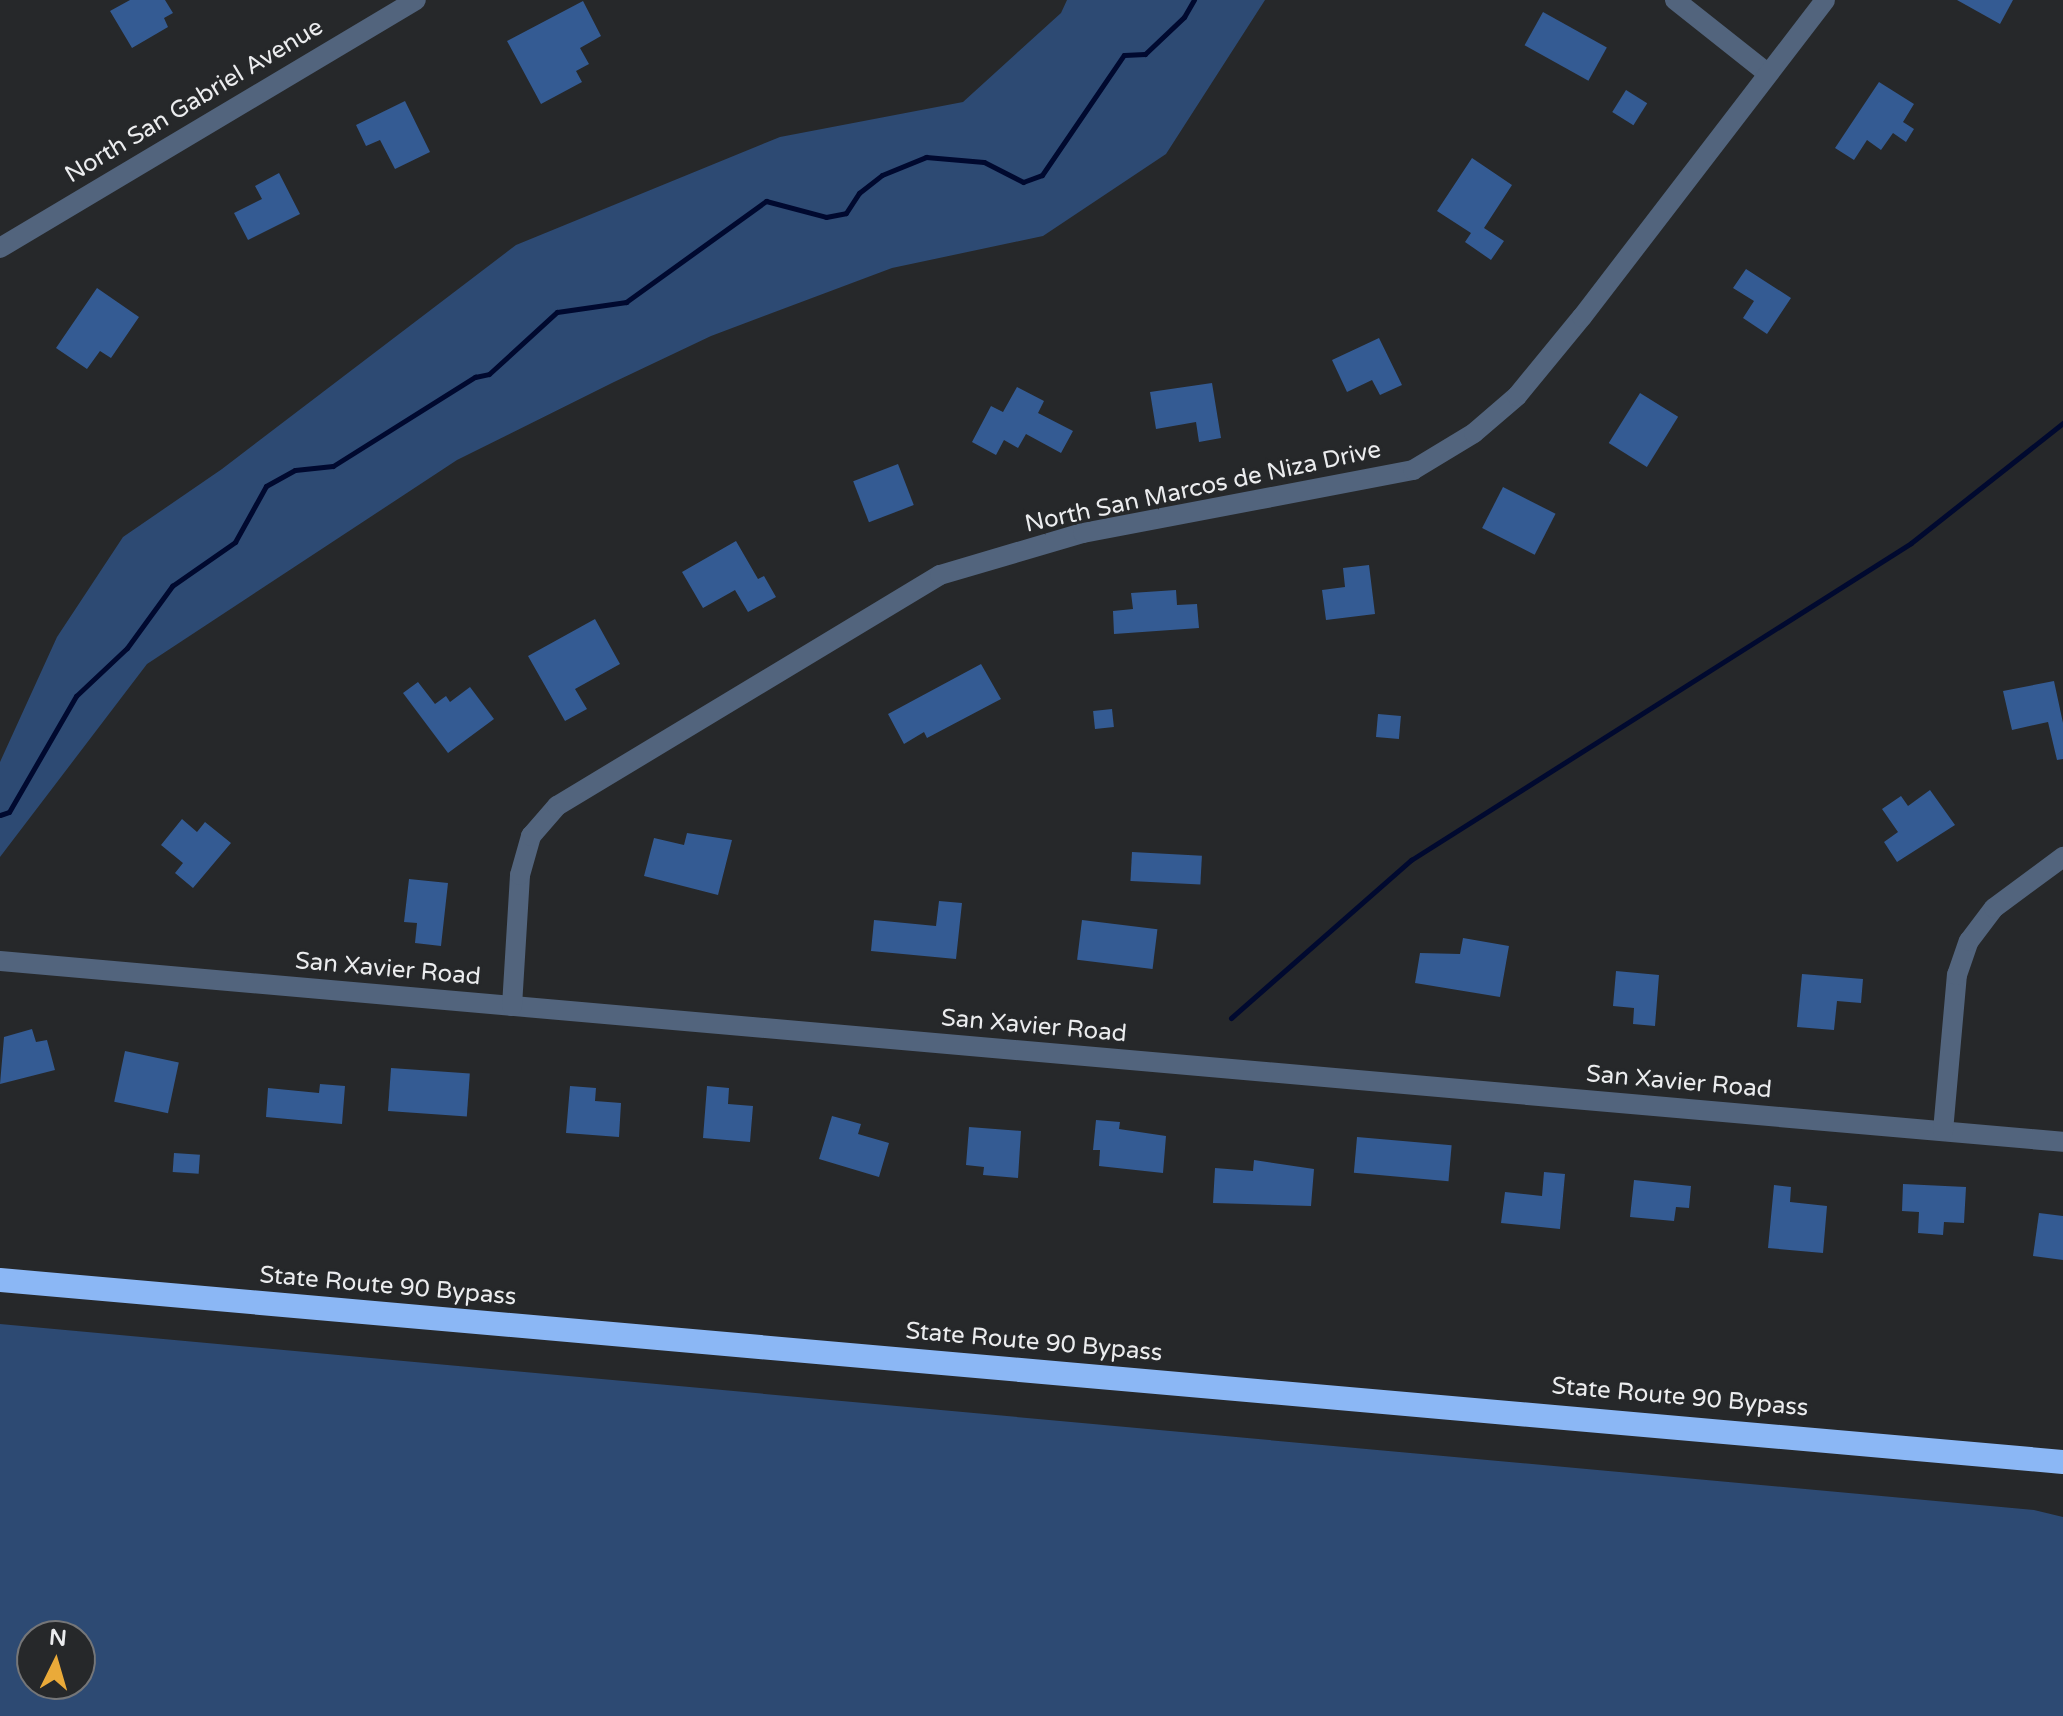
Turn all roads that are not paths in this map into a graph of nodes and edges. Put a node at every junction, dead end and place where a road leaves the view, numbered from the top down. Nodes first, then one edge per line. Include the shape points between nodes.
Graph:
1 (416, 0) edge
2 (1675, 0) edge
3 (1825, 0) edge
4 (1767, 73) junction
5 (0, 248) edge
6 (2063, 857) edge
7 (0, 961) edge
8 (512, 1006) junction
9 (1943, 1131) junction
10 (2063, 1142) edge
11 (0, 1280) edge
12 (2063, 1462) edge

1 - 5 street, North San Gabriel Avenue
2 - 4 street
3 - 4 street, North San Marcos de Niza Drive
4 - 8 street, North San Marcos de Niza Drive via 1517,396 1474,433 1413,470 1083,533 940,575 557,806 531,836 520,875
6 - 9 street via 1994,908 1969,941 1957,975
7 - 8 street, San Xavier Road
8 - 9 street, San Xavier Road
9 - 10 street, San Xavier Road
11 - 12 highway, State Route 90 Bypass

